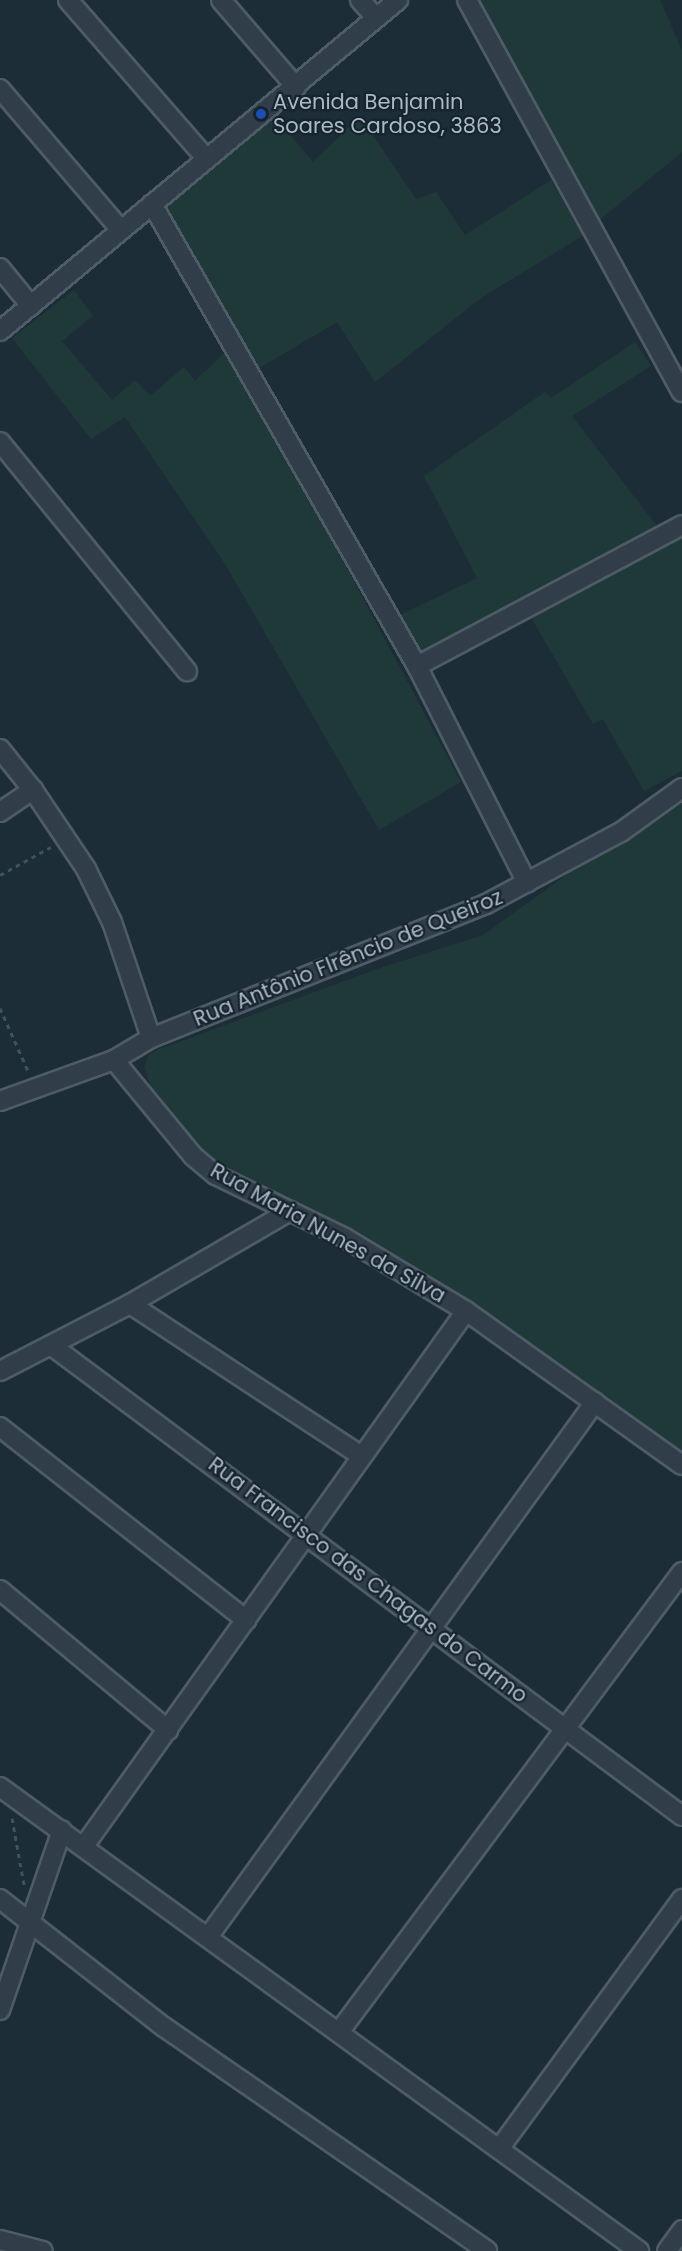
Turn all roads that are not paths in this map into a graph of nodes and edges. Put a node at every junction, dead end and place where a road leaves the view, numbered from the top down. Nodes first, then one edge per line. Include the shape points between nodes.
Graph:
1 (68, 0) edge
2 (221, 0) edge
3 (360, 0) edge
4 (398, 0) edge
5 (466, 0) edge
6 (376, 18) junction
7 (296, 87) junction
8 (0, 89) edge
9 (206, 158) junction
10 (152, 204) junction
11 (121, 230) junction
12 (0, 268) edge
13 (31, 306) junction
14 (0, 331) edge
15 (682, 392) edge
16 (0, 442) edge
17 (682, 525) edge
18 (417, 666) junction
19 (187, 670) dead end
20 (0, 749) edge
21 (682, 788) edge
22 (33, 789) junction
23 (0, 812) edge
24 (527, 883) junction
25 (151, 1038) junction
26 (114, 1060) junction
27 (0, 1101) edge
28 (290, 1211) junction
29 (130, 1304) junction
30 (466, 1311) junction
31 (52, 1346) junction
32 (0, 1371) edge
33 (595, 1402) junction
34 (0, 1427) edge
35 (361, 1456) junction
36 (682, 1465) edge
37 (306, 1532) junction
38 (682, 1572) edge
39 (0, 1590) edge
40 (246, 1620) junction
41 (432, 1627) junction
42 (566, 1728) junction
43 (168, 1730) junction
44 (4, 1790) edge
45 (682, 1816) edge
46 (62, 1830) junction
47 (84, 1846) junction
48 (0, 1899) edge
49 (682, 1899) edge
50 (32, 1922) junction
51 (208, 1937) junction
52 (0, 2010) edge
53 (339, 2032) junction
54 (499, 2149) junction
55 (682, 2230) edge
56 (0, 2240) edge
57 (43, 2251) edge
58 (487, 2251) edge
59 (639, 2251) edge
60 (667, 2251) edge

1 - 9 street
2 - 7 street
3 - 6 street
4 - 6 street
5 - 15 street
6 - 7 street
7 - 9 street
8 - 11 street
9 - 10 street
10 - 11 street
10 - 18 street
11 - 13 street
12 - 13 street
13 - 14 street
16 - 19 street
17 - 18 street
18 - 24 street
20 - 22 street
21 - 24 street, Rua Antônio Flrêncio de Queiroz via 621,832
22 - 23 street
22 - 25 street via 112,922
24 - 25 street, Rua Antônio Flrêncio de Queiroz via 486,904
25 - 26 street, Rua Antônio Flrêncio de Queiroz
26 - 27 street, Rua Antônio Flrêncio de Queiroz
26 - 28 street, Rua Maria Nunes da Silva via 193,1156 224,1179
28 - 29 street
28 - 30 street, Rua Maria Nunes da Silva via 345,1238
29 - 31 street
29 - 35 street
30 - 33 street, Rua Maria Nunes da Silva
30 - 35 street
31 - 32 street
31 - 37 street, Rua Francisco das Chagas do Carmo
33 - 36 street, Rua Maria Nunes da Silva
33 - 41 street
34 - 40 street
35 - 37 street
37 - 40 street
37 - 41 street, Rua Francisco das Chagas do Carmo
38 - 42 street
39 - 43 street
40 - 43 street
41 - 42 street, Rua Francisco das Chagas do Carmo
41 - 51 street
42 - 45 street, Rua Francisco das Chagas do Carmo
42 - 53 street
43 - 47 street
44 - 46 street
46 - 47 street
46 - 50 street
47 - 51 street
48 - 50 street
49 - 54 street
50 - 52 street
50 - 58 street via 164,2027
51 - 53 street
53 - 54 street
54 - 59 street
55 - 60 street
56 - 57 street

